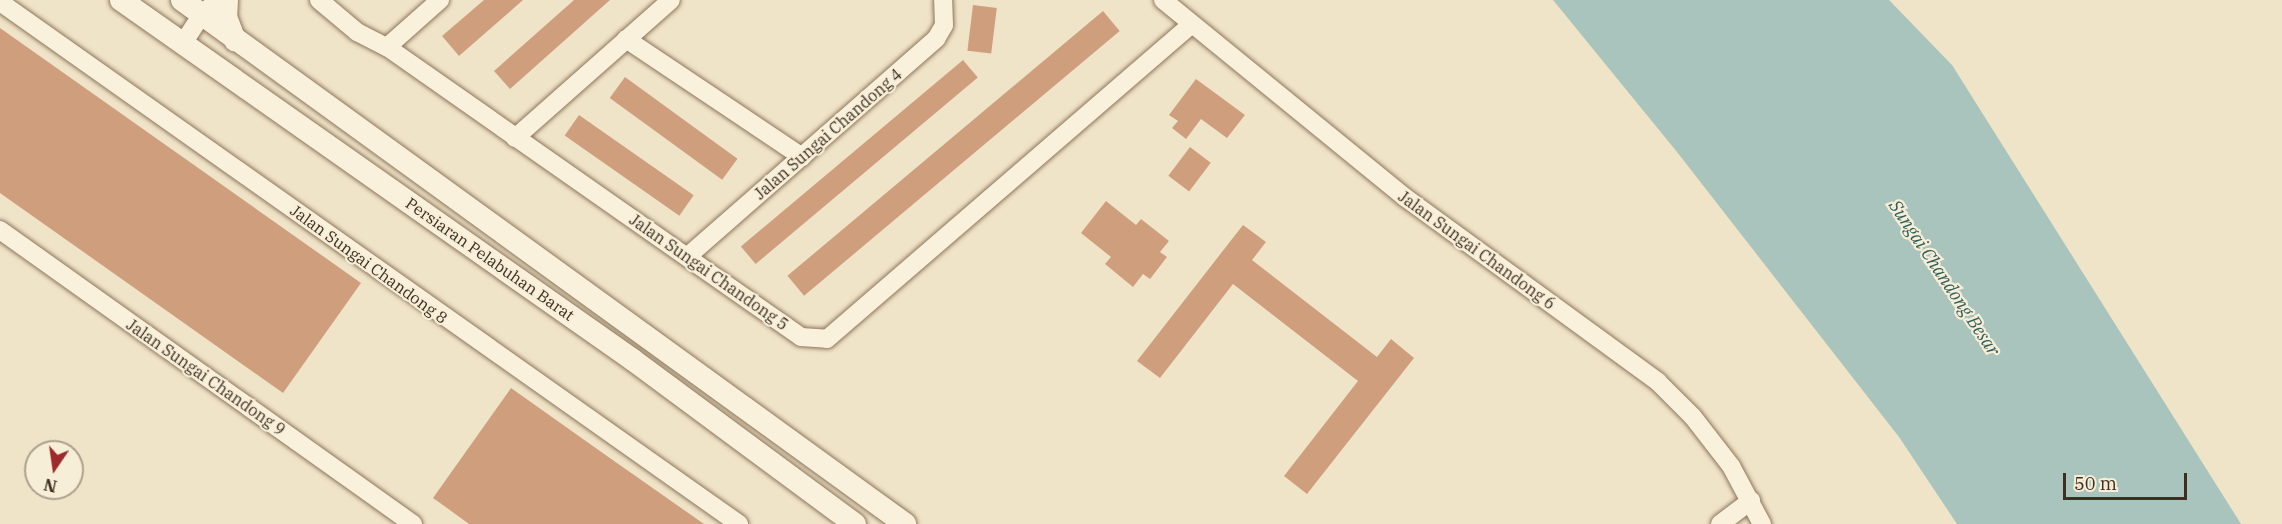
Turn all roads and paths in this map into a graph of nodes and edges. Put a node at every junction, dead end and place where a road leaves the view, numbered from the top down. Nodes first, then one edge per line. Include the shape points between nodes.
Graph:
1 (120, 0) edge
2 (182, 0) edge
3 (227, 0) edge
4 (319, 0) edge
5 (440, 0) edge
6 (671, 0) edge
7 (943, 0) edge
8 (1163, 0) edge
9 (0, 2) edge
10 (210, 7) edge
11 (1192, 24) junction
12 (626, 39) junction
13 (235, 40) junction
14 (183, 45) junction
15 (387, 47) junction
16 (515, 138) junction
17 (802, 157) junction
18 (0, 230) edge
19 (688, 256) junction
20 (653, 339) junction
21 (633, 360) junction
22 (1751, 501) junction
23 (413, 524) edge
24 (739, 524) edge
25 (855, 524) edge
26 (904, 524) edge
27 (1720, 524) edge
28 (1762, 524) edge

1 - 14 street, Persiaran Pelabuhan Barat
2 - 10 street, Persiaran Pelabuhan Barat
3 - 13 street via 226,17
4 - 15 street, Jalan Sungai Chandong 5 via 357,32
5 - 15 street
6 - 12 street
7 - 17 street, Jalan Sungai Chandong 4 via 944,26 936,39
8 - 11 street, Jalan Sungai Chandong 6
9 - 24 street, Jalan Sungai Chandong 8
10 - 13 street, Persiaran Pelabuhan Barat
10 - 14 street
11 - 19 street, Jalan Sungai Chandong 5 via 826,339 801,337
11 - 22 street, Jalan Sungai Chandong 6 via 1406,198 1658,382 1693,417 1731,466
12 - 16 street
12 - 17 street
13 - 20 street, Persiaran Pelabuhan Barat
14 - 21 street, Persiaran Pelabuhan Barat
15 - 16 street, Jalan Sungai Chandong 5
16 - 19 street, Jalan Sungai Chandong 5
17 - 19 street, Jalan Sungai Chandong 4
18 - 23 street, Jalan Sungai Chandong 9
20 - 21 street via 650,349
20 - 26 street, Persiaran Pelabuhan Barat
21 - 25 street, Persiaran Pelabuhan Barat
22 - 27 street
22 - 28 street, Jalan Sungai Chandong 6

